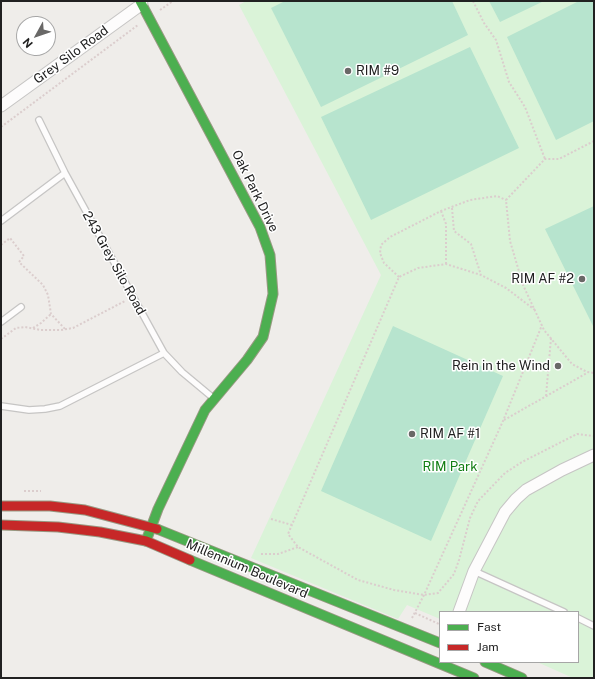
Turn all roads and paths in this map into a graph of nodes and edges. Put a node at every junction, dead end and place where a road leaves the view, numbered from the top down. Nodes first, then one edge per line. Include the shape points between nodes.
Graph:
1 (173, 1) edge
2 (473, 1) edge
3 (141, 2) edge
4 (160, 10) dead end
5 (138, 26) dead end
6 (1, 106) edge
7 (39, 120) dead end
8 (1, 126) edge
9 (594, 141) edge
10 (545, 159) junction
11 (65, 173) junction
12 (506, 200) junction
13 (452, 207) junction
14 (441, 211) junction
15 (1, 221) edge
16 (1, 245) edge
17 (446, 264) junction
18 (481, 275) junction
19 (398, 277) junction
20 (132, 297) junction
21 (21, 307) dead end
22 (535, 310) junction
23 (51, 314) junction
24 (1, 322) edge
25 (542, 325) junction
26 (33, 328) junction
27 (65, 330) junction
28 (551, 338) junction
29 (1, 339) edge
30 (164, 353) junction
31 (587, 372) junction
32 (594, 373) edge
33 (546, 396) junction
34 (214, 399) junction
35 (1, 406) edge
36 (503, 421) junction
37 (594, 455) edge
38 (1, 506) edge
39 (271, 519) dead end
40 (1, 525) edge
41 (292, 525) junction
42 (151, 526) junction
43 (146, 542) junction
44 (298, 547) junction
45 (258, 554) dead end
46 (474, 571) junction
47 (438, 593) dead end
48 (424, 595) junction
49 (459, 611) edge
50 (562, 611) edge
51 (414, 613) junction
52 (579, 618) edge
53 (412, 619) dead end
54 (439, 624) edge
55 (594, 626) edge
56 (439, 642) edge
57 (439, 659) edge
58 (446, 663) edge
59 (487, 663) edge
60 (474, 678) edge
61 (522, 678) edge

1 - 4 path
2 - 10 path via 496,40 509,82 525,107
3 - 6 street, Grey Silo Road
3 - 34 street, Oak Park Drive via 260,227 270,256 273,294 263,337
5 - 8 path
7 - 11 lane, 243 Grey Silo Road
9 - 10 path via 559,159
10 - 12 path
11 - 15 lane
11 - 20 lane, 243 Grey Silo Road
12 - 13 path via 497,196 470,200
12 - 22 path via 510,240
13 - 14 path
13 - 18 path via 454,231 471,244
14 - 17 path via 446,224
14 - 19 path via 390,237 381,245 380,253 384,263
16 - 23 path via 10,238 24,256 19,262 46,289
17 - 18 path
17 - 19 path via 418,268
18 - 22 path via 506,288
19 - 41 path
20 - 27 path
20 - 30 lane, 243 Grey Silo Road
21 - 24 lane
22 - 25 path
23 - 26 path
23 - 27 path
25 - 28 path
25 - 36 path
26 - 27 path
26 - 29 path via 16,328
28 - 31 path via 572,364
28 - 33 path
30 - 34 lane, 243 Grey Silo Road
30 - 35 lane via 60,406 45,410
31 - 32 path
31 - 33 path
33 - 36 path
34 - 42 street, Oak Park Drive via 205,410
36 - 48 path
37 - 46 street via 562,470 516,499 505,512
38 - 42 street, Millennium Boulevard via 50,506
39 - 41 path
40 - 43 street, Millennium Boulevard via 58,527 100,532
41 - 44 path via 288,534
42 - 43 street, Oak Park Drive
42 - 56 street, Millennium Boulevard
43 - 57 street, Millennium Boulevard
44 - 45 path via 278,554
44 - 48 path via 358,580
46 - 49 street
46 - 50 lane
47 - 48 path
48 - 51 path
51 - 53 path
51 - 54 path
52 - 55 lane
58 - 60 street, Millennium Boulevard
59 - 61 street

